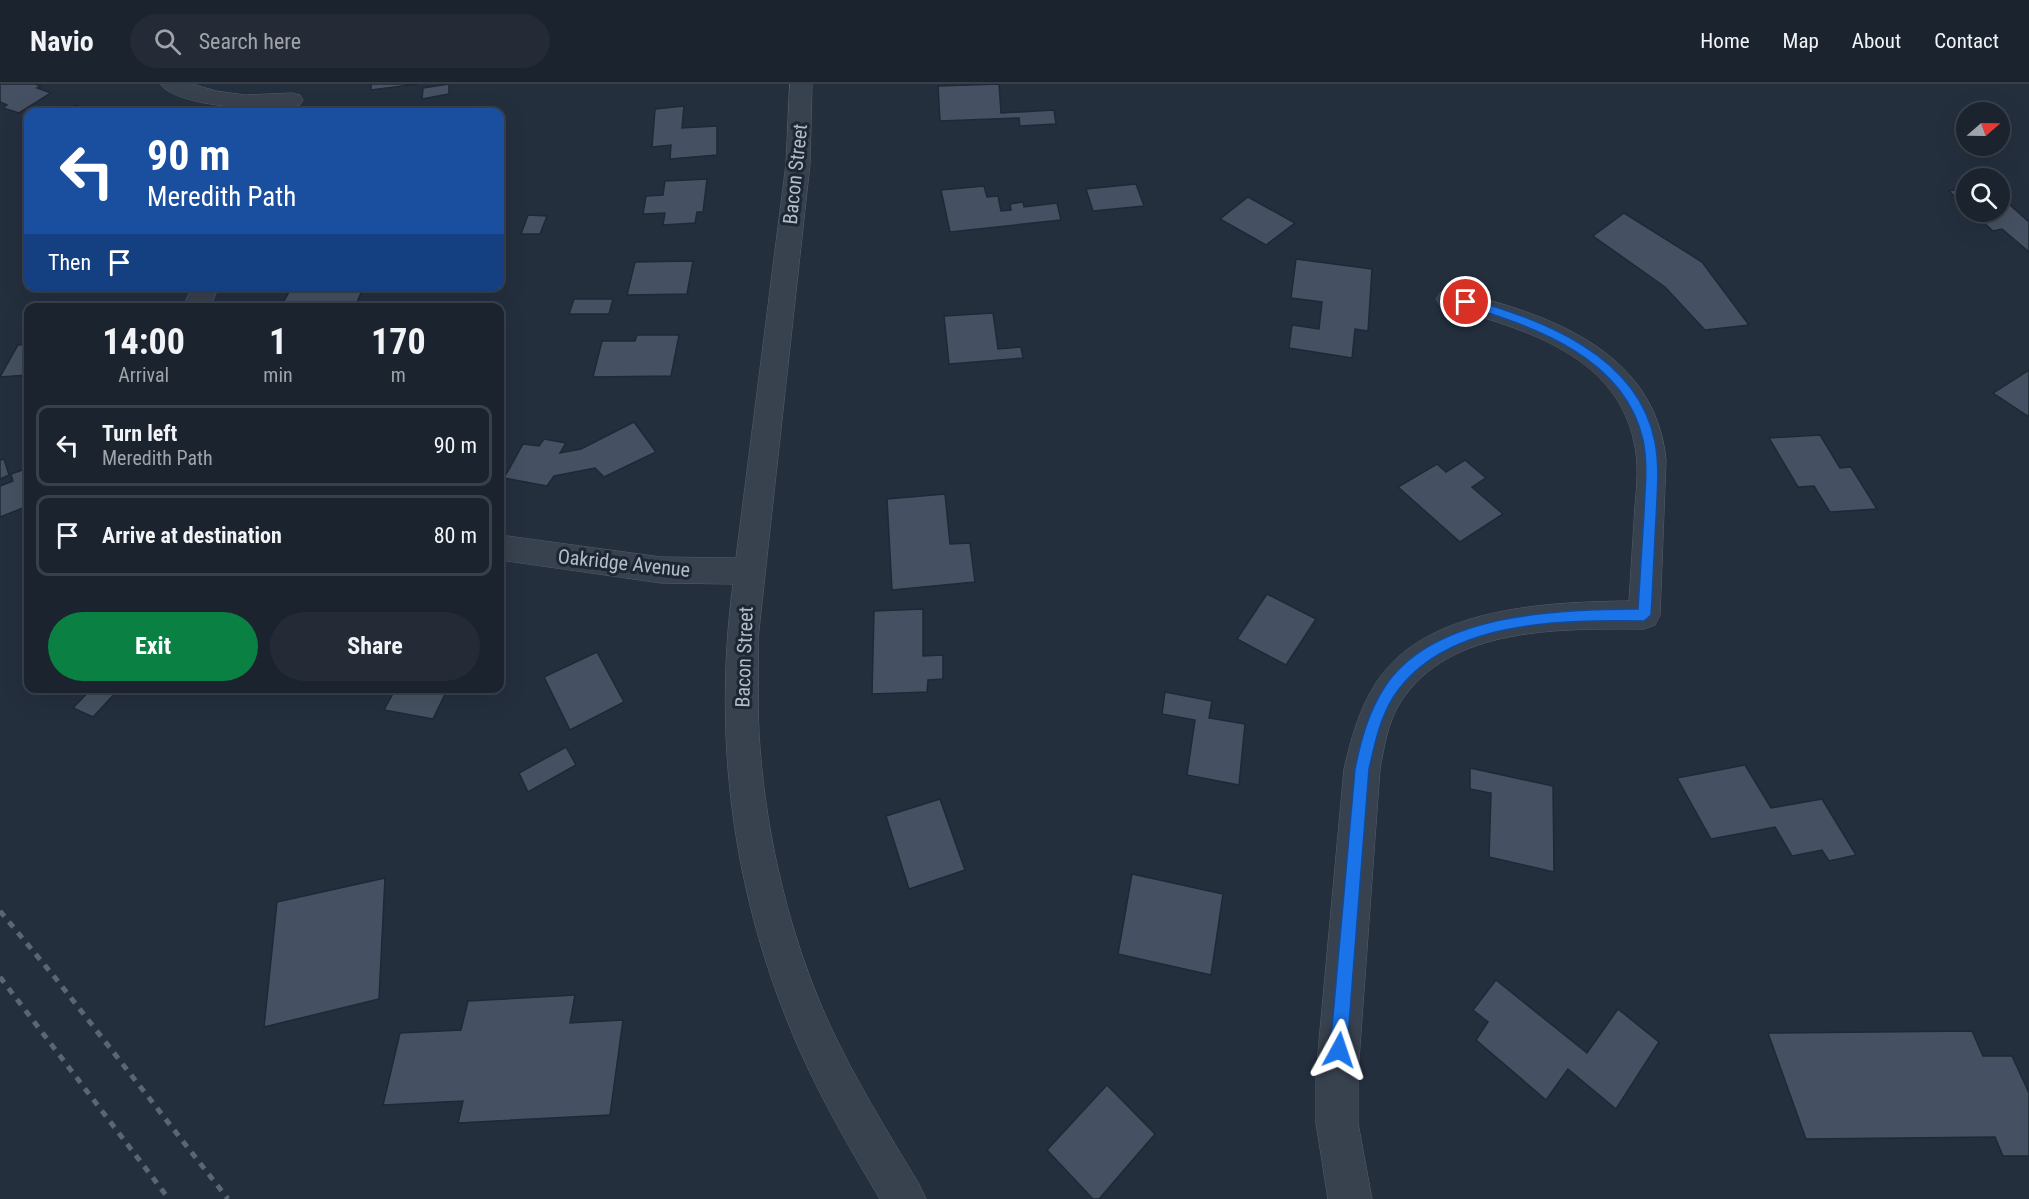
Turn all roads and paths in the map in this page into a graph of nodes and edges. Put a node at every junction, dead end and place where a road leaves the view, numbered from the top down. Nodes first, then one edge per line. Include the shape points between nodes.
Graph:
1 (171, 84) edge
2 (801, 84) edge
3 (292, 99) edge
4 (1449, 298) dead end
5 (504, 549) edge
6 (749, 570) junction
7 (904, 1199) edge
8 (1350, 1199) edge

1 - 3 street via 237,103
2 - 6 street, Bacon Street via 798,164
4 - 8 street via 1503,312 1553,334 1583,350 1626,388 1641,413 1652,472 1644,615 1575,615 1481,630 1443,646 1412,666 1390,691 1372,725 1362,769 1337,1074 1337,1123
5 - 6 street, Oakridge Avenue via 661,570
6 - 7 street, Bacon Street via 742,649 744,764 765,888 803,1011 840,1088

